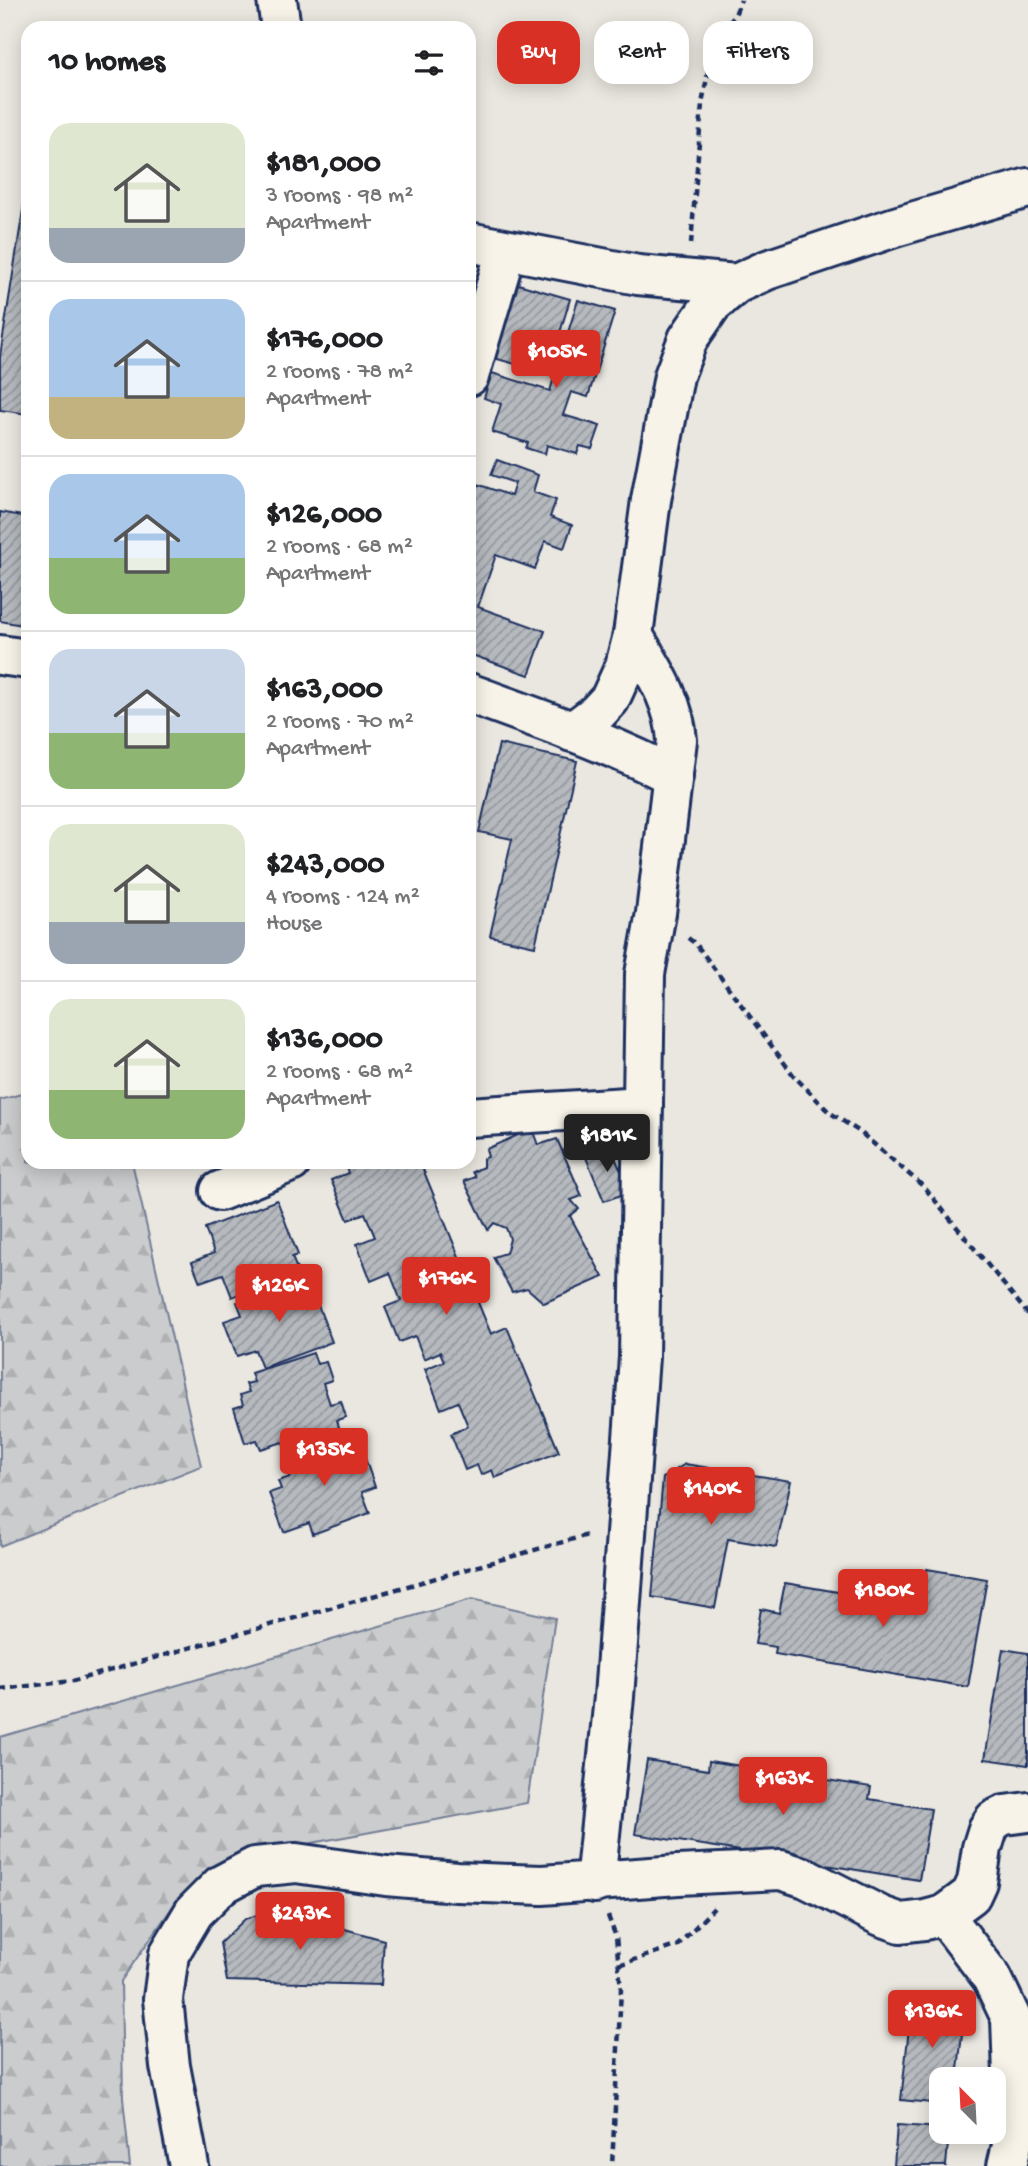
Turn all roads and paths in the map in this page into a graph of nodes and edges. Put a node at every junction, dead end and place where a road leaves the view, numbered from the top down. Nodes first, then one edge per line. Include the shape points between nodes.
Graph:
1 (278, 0) edge
2 (741, 0) edge
3 (280, 21) edge
4 (1028, 188) edge
5 (476, 244) edge
6 (506, 251) junction
7 (688, 279) junction
8 (736, 284) junction
9 (476, 352) edge
10 (633, 635) junction
11 (0, 655) edge
12 (21, 658) edge
13 (476, 696) edge
14 (572, 732) junction
15 (673, 776) junction
16 (656, 914) junction
17 (643, 1106) junction
18 (476, 1117) edge
19 (274, 1169) edge
20 (220, 1191) dead end
21 (1028, 1314) edge
22 (626, 1524) junction
23 (0, 1689) edge
24 (1028, 1812) edge
25 (736, 1872) junction
26 (595, 1883) junction
27 (944, 1915) junction
28 (618, 1965) junction
29 (189, 2166) edge
30 (612, 2166) edge
31 (1007, 2166) edge

1 - 3 street
2 - 7 path via 734,17 714,40 702,104
4 - 8 street via 895,227
5 - 6 street
6 - 7 street via 638,275
6 - 9 street
7 - 8 street
8 - 10 street via 712,304 688,339 674,376
10 - 14 street via 610,699
10 - 15 street via 676,720
11 - 12 street
13 - 14 street
14 - 15 street
15 - 16 street
16 - 17 street via 645,974
16 - 21 path via 696,944 794,1076 829,1112 925,1187
17 - 18 street
17 - 22 street via 639,1357
19 - 20 street
22 - 23 path via 73,1681
22 - 26 street
24 - 27 street via 995,1820 988,1829 971,1895
25 - 26 street
25 - 27 street via 781,1870 807,1878 901,1923
25 - 28 path via 710,1915 678,1945
26 - 28 path via 616,1937
26 - 29 street via 457,1882 296,1863 255,1867 221,1885 194,1912 169,1954 163,1999
27 - 31 street via 992,1978 1011,2018 1015,2132
28 - 30 path via 621,1989

